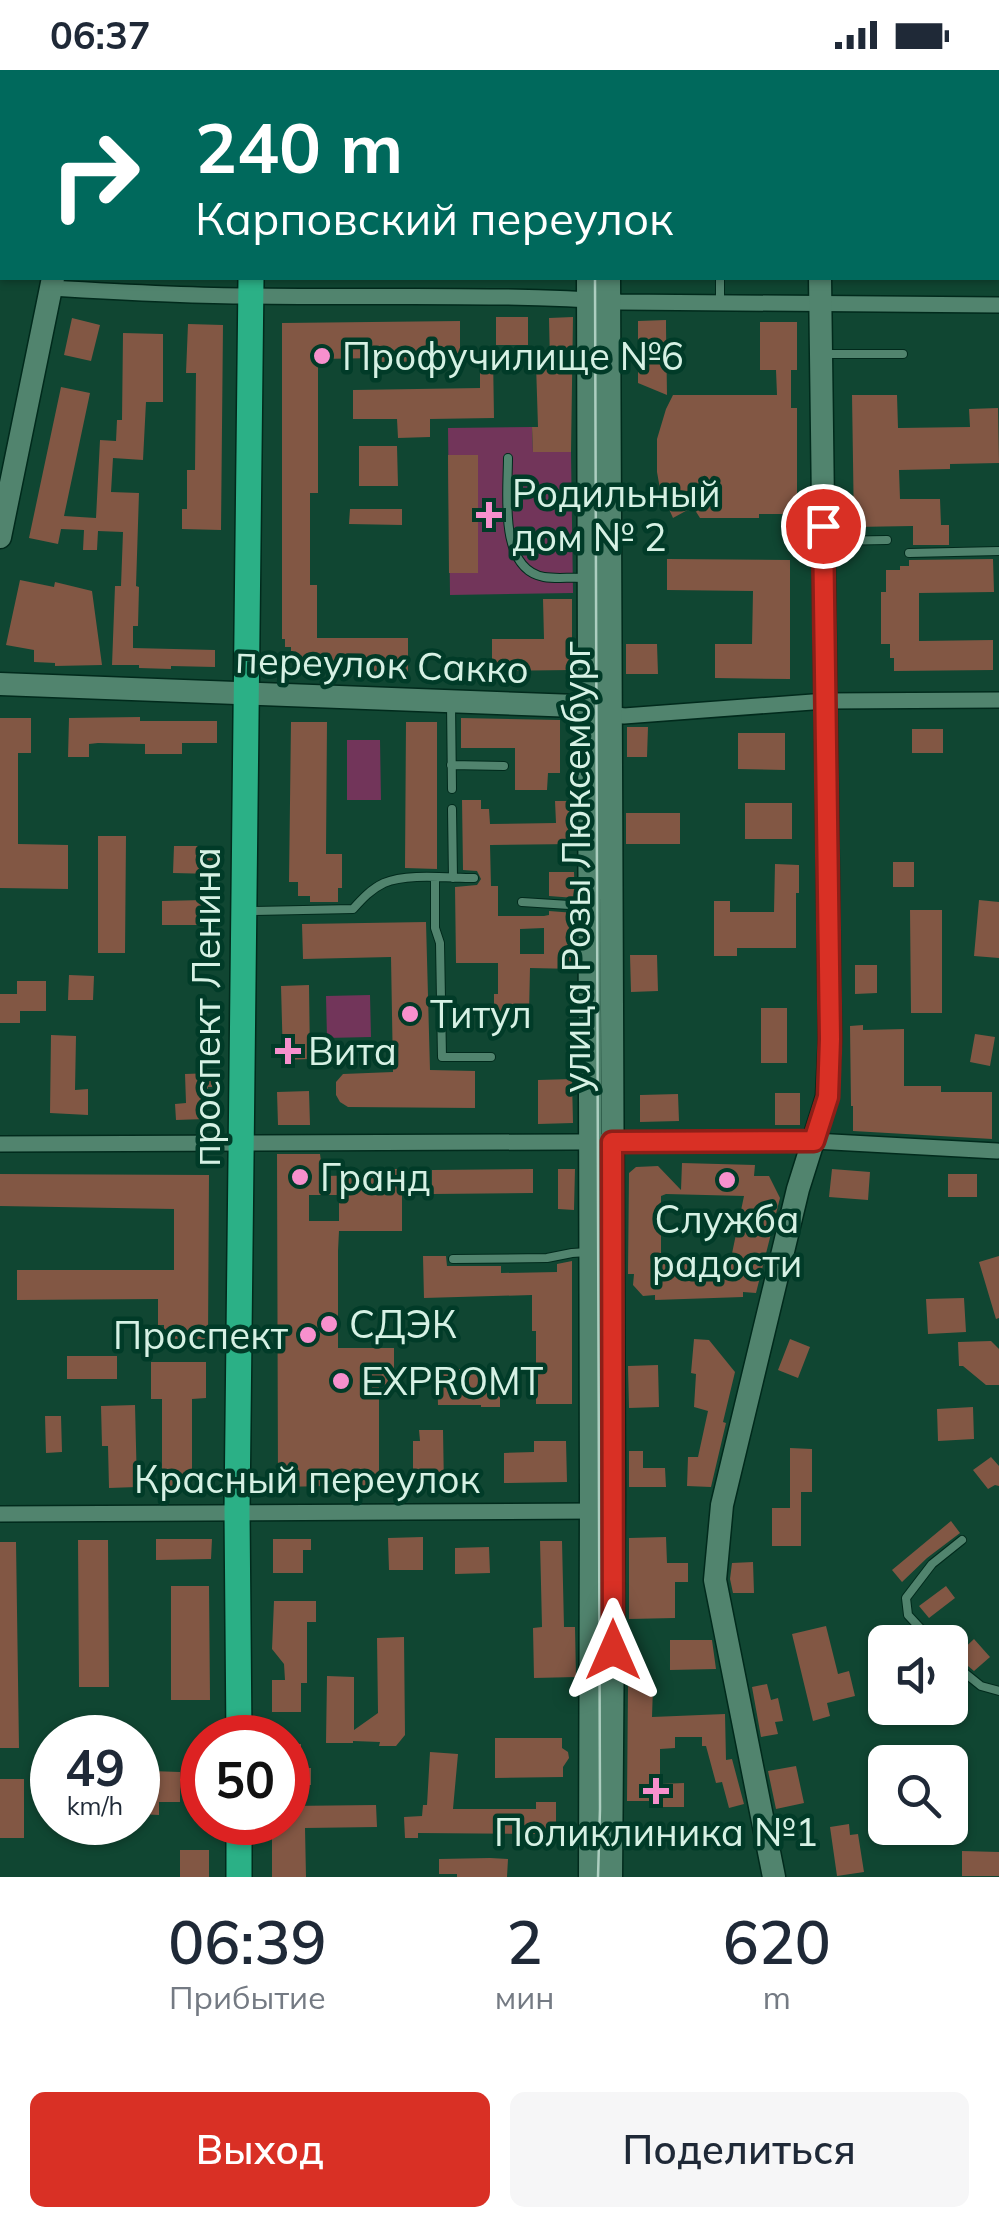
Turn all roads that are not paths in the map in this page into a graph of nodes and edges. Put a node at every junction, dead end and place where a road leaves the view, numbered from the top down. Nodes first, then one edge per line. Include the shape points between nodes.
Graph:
1 (720, 280) edge
2 (820, 280) edge
3 (52, 283) edge
4 (252, 287) edge
5 (599, 289) edge
6 (720, 302) junction
7 (820, 304) junction
8 (999, 305) edge
9 (820, 354) junction
10 (903, 354) dead end
11 (508, 458) dead end
12 (0, 537) edge
13 (887, 540) dead end
14 (824, 541) junction
15 (999, 551) edge
16 (910, 553) dead end
17 (588, 578) junction
18 (0, 684) edge
19 (246, 694) junction
20 (999, 700) edge
21 (826, 701) junction
22 (450, 702) junction
23 (600, 711) junction
24 (451, 765) junction
25 (504, 766) dead end
26 (452, 789) dead end
27 (452, 809) dead end
28 (434, 878) junction
29 (453, 878) junction
30 (474, 878) dead end
31 (522, 902) dead end
32 (590, 906) junction
33 (244, 910) junction
34 (491, 1057) dead end
35 (814, 1141) junction
36 (601, 1142) junction
37 (0, 1144) edge
38 (243, 1144) junction
39 (997, 1152) edge
40 (590, 1252) junction
41 (453, 1259) dead end
42 (237, 1511) junction
43 (602, 1511) junction
44 (0, 1514) edge
45 (962, 1540) dead end
46 (917, 1625) edge
47 (968, 1675) edge
48 (999, 1690) edge
49 (238, 1715) edge
50 (239, 1845) edge
51 (240, 1877) edge
52 (590, 1877) edge
53 (611, 1877) edge
54 (774, 1877) edge

1 - 6 lane
2 - 7 main road
3 - 4 street
3 - 12 main road
4 - 5 street
4 - 19 main road, проспект Ленина
5 - 6 street
5 - 17 main road, улица Розы Люксембург
5 - 23 main road, улица Розы Люксембург
6 - 7 street
7 - 8 street
7 - 9 main road
9 - 10 lane
9 - 14 main road
11 - 17 lane via 509,535 523,566 544,577
13 - 14 lane
14 - 21 main road
15 - 16 lane
17 - 23 main road, улица Розы Люксембург
18 - 19 main road, переулок Сакко
19 - 22 main road, переулок Сакко
19 - 33 main road, проспект Ленина
20 - 21 street, переулок Сакко
21 - 23 street, переулок Сакко via 624,716
21 - 35 main road via 830,1039 828,1097
22 - 23 main road, переулок Сакко
22 - 24 lane
23 - 32 main road, улица Розы Люксембург
23 - 36 main road, улица Розы Люксембург
24 - 25 lane
24 - 26 lane
27 - 29 lane
28 - 29 lane
28 - 33 lane via 388,881 352,909
28 - 34 lane via 442,1058
29 - 30 lane
31 - 32 lane
32 - 36 main road, улица Розы Люксембург
33 - 38 main road, проспект Ленина
35 - 36 street
35 - 39 street
35 - 54 main road via 722,1505 715,1580
36 - 38 street
36 - 40 main road, улица Розы Люксембург
36 - 43 main road, улица Розы Люксембург
37 - 38 street
38 - 42 main road, проспект Ленина
40 - 41 lane
40 - 43 main road, улица Розы Люксембург
42 - 43 street, Красный переулок
42 - 44 street, Красный переулок
42 - 49 main road, проспект Ленина
43 - 52 main road, улица Розы Люксембург
43 - 53 main road, улица Розы Люксембург
45 - 46 lane via 906,1598
47 - 48 lane
50 - 51 main road

